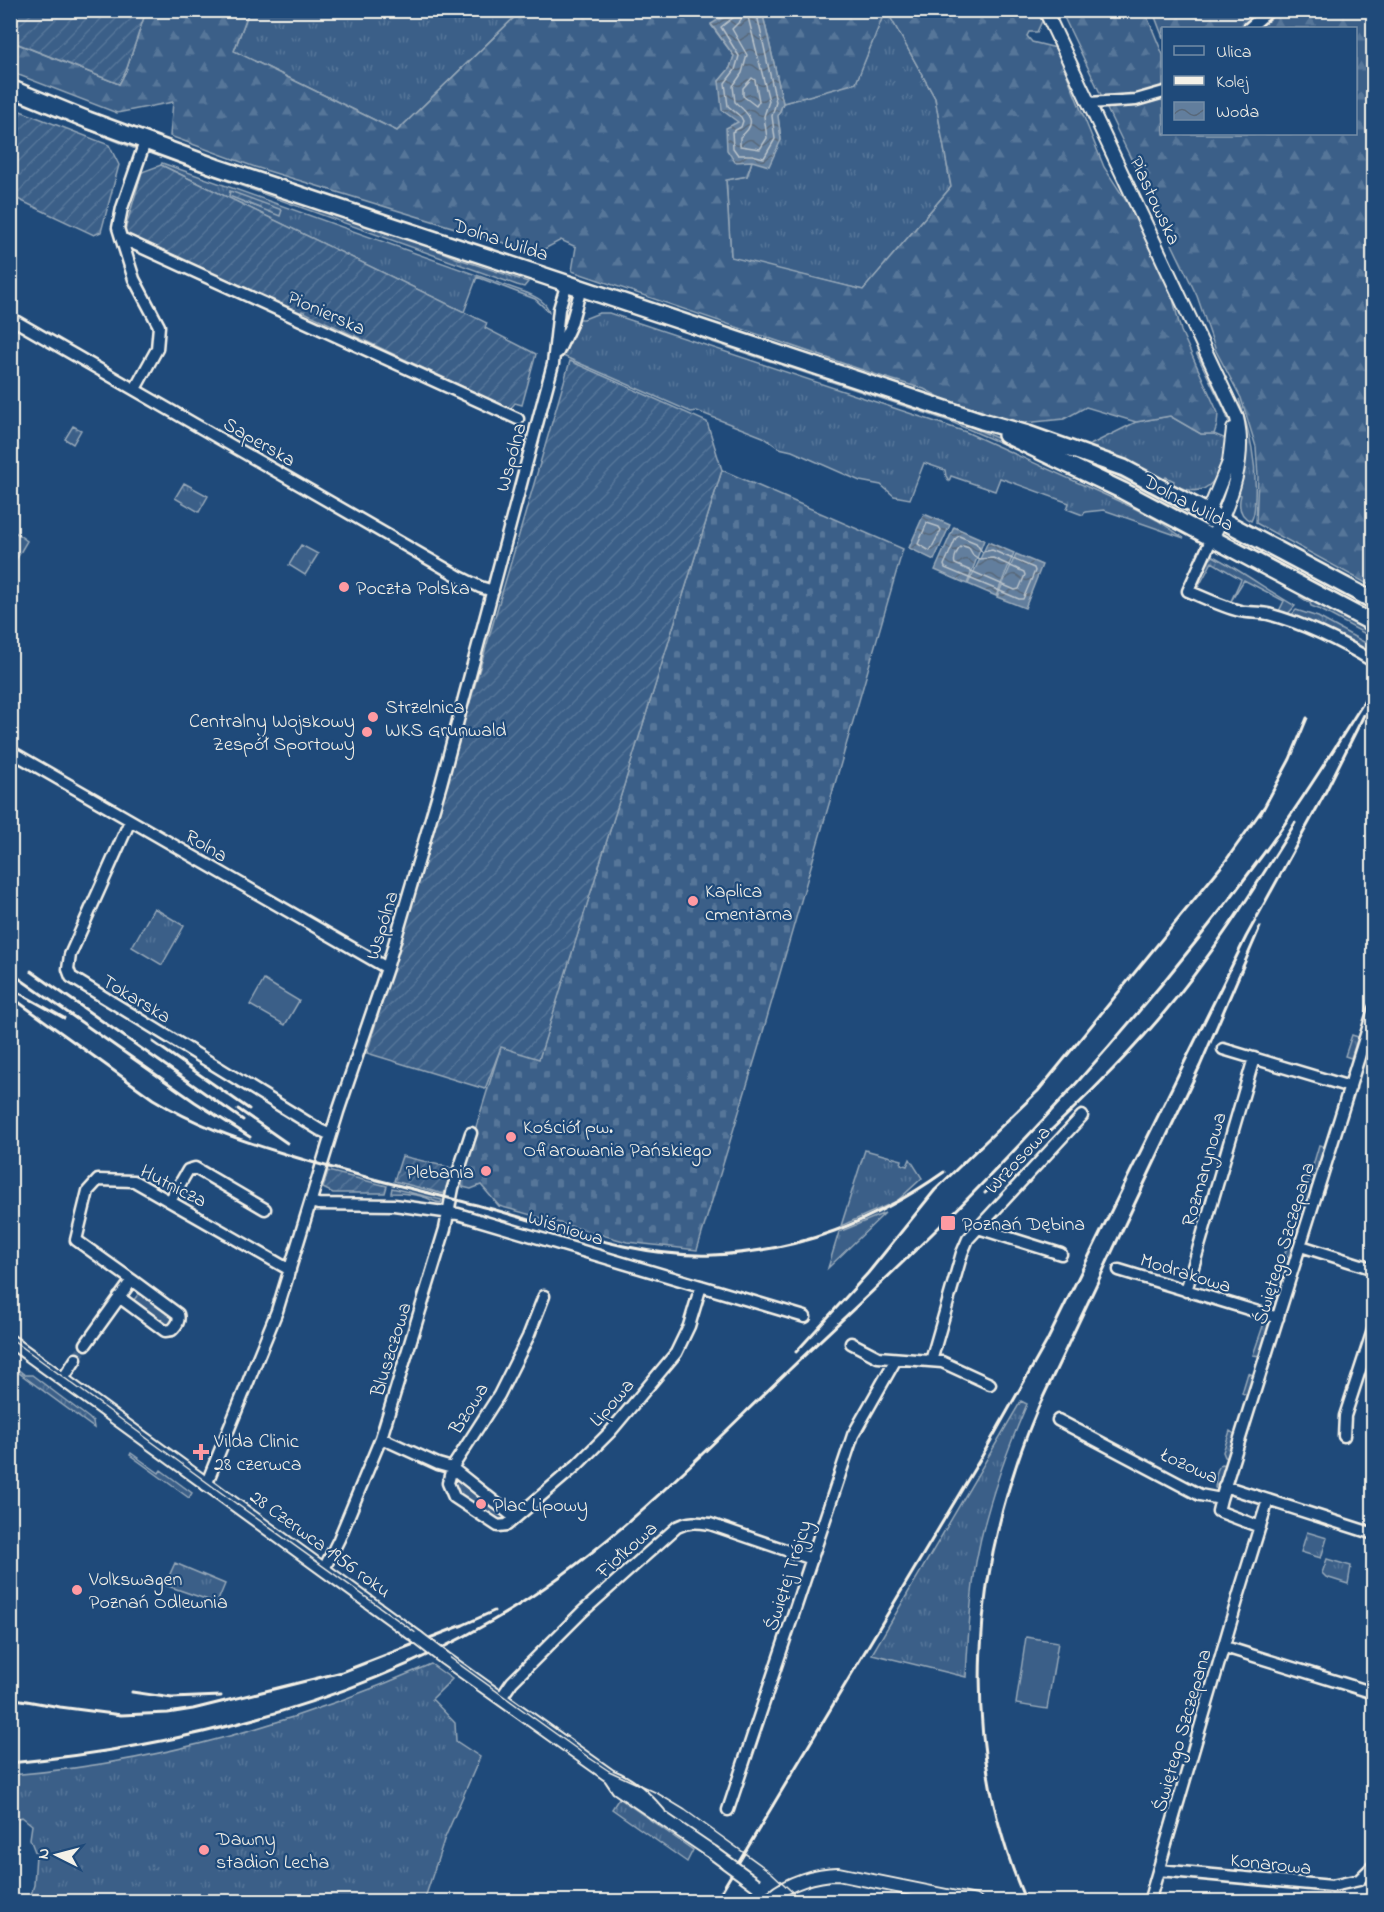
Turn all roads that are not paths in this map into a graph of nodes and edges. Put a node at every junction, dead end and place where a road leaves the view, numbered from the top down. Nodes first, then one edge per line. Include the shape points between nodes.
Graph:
1 (1045, 10) edge
2 (1270, 10) edge
3 (1250, 27) edge
4 (10, 88) edge
5 (1162, 93) edge
6 (1089, 103) junction
7 (145, 142) junction
8 (120, 238) junction
9 (574, 286) junction
10 (10, 318) edge
11 (135, 389) junction
12 (518, 419) dead end
13 (982, 422) junction
14 (1215, 516) junction
15 (1212, 538) junction
16 (493, 591) junction
17 (1374, 601) edge
18 (1374, 624) edge
19 (1374, 662) edge
20 (10, 751) edge
21 (130, 821) junction
22 (387, 968) junction
23 (1373, 1014) edge
24 (1223, 1049) dead end
25 (1254, 1058) junction
26 (1350, 1087) junction
27 (1082, 1116) dead end
28 (471, 1133) dead end
29 (331, 1135) junction
30 (170, 1202) junction
31 (311, 1202) junction
32 (265, 1209) dead end
33 (448, 1212) junction
34 (978, 1228) junction
35 (1301, 1246) junction
36 (1061, 1254) dead end
37 (1374, 1269) edge
38 (290, 1270) junction
39 (1119, 1270) dead end
40 (132, 1280) junction
41 (701, 1286) junction
42 (1186, 1291) junction
43 (544, 1296) dead end
44 (119, 1297) junction
45 (805, 1317) dead end
46 (1278, 1318) junction
47 (1374, 1327) edge
48 (10, 1341) edge
49 (851, 1343) dead end
50 (86, 1344) tunnel mouth
51 (76, 1359) tunnel mouth
52 (896, 1359) junction
53 (931, 1361) junction
54 (63, 1379) junction
55 (990, 1384) dead end
56 (1058, 1420) dead end
57 (1344, 1436) dead end
58 (381, 1438) junction
59 (452, 1468) junction
60 (206, 1485) junction
61 (1224, 1486) junction
62 (1221, 1499) junction
63 (1268, 1500) junction
64 (515, 1518) junction
65 (1260, 1527) junction
66 (1374, 1534) edge
67 (812, 1559) junction
68 (324, 1569) junction
69 (1225, 1647) junction
70 (1374, 1693) edge
71 (501, 1698) junction
72 (728, 1810) dead end
73 (1374, 1865) edge
74 (1159, 1870) junction
75 (774, 1900) edge
76 (976, 1902) edge
77 (1149, 1902) edge

1 - 6 street, Piastowska
2 - 3 street
4 - 7 main road, Dolna Wilda
5 - 6 street via 1136,100
6 - 14 street, Piastowska via 1239,425 1241,455
7 - 8 street via 122,208
7 - 9 main road, Dolna Wilda
8 - 11 street via 134,279 159,326 157,349
8 - 12 street, Pionierska
9 - 13 main road, Dolna Wilda
9 - 16 street, Wspólna via 559,309 553,364
10 - 11 street, Saperska
11 - 16 street, Saperska
13 - 14 main road, Dolna Wilda via 1113,463
13 - 15 main road, Dolna Wilda
14 - 15 street, Piastowska
14 - 17 main road, Dolna Wilda
15 - 18 main road, Dolna Wilda
15 - 19 street, Piastowska via 1188,591 1239,611 1267,614 1328,637
16 - 22 street, Wspólna
20 - 21 street, Rolna
21 - 22 street, Rolna
21 - 29 street, Tokarska via 70,955 71,977
22 - 29 street, Wspólna
23 - 26 street, Świętego Szczepana
24 - 25 street
25 - 26 street
25 - 42 street, Rozmarynowa
26 - 35 street, Świętego Szczepana
27 - 34 street, Wrzosowa
28 - 33 street, Bluszczowa
29 - 31 street, Wspólna
30 - 32 street via 188,1170 195,1168
30 - 38 street, Hutnicza
30 - 40 street, Hutnicza via 134,1181 98,1180 88,1191 76,1240
31 - 33 street, Wiśniowa via 394,1205
31 - 38 street, Wspólna
33 - 41 street, Wiśniowa
33 - 58 street, Bluszczowa
34 - 36 street
34 - 53 street, Wrzosowa via 965,1245
35 - 37 street
35 - 46 street, Świętego Szczepana
38 - 60 street, Wspólna via 272,1327
39 - 42 street, Modrakowa
40 - 44 street
40 - 44 street via 178,1314 176,1325 165,1331
41 - 45 street, Wiśniowa
41 - 64 street, Lipowa via 676,1353 610,1432
42 - 46 street, Modrakowa
43 - 59 street, Bzowa via 504,1386
44 - 50 street
46 - 61 street, Świętego Szczepana
47 - 57 street via 1345,1416
48 - 54 street, 28 Czerwca 1956 roku
49 - 52 street via 878,1357
51 - 54 street
52 - 53 street
52 - 67 street, Świętej Trójcy via 853,1435
53 - 55 street via 947,1364
54 - 60 street, 28 Czerwca 1956 roku
56 - 62 street, Łozowa via 1200,1495
58 - 59 street
58 - 68 street, Bluszczowa
59 - 64 street
59 - 64 street via 448,1483 454,1497 498,1526
60 - 68 street, 28 Czerwca 1956 roku
61 - 62 street, Łozowa
61 - 63 street, Łozowa
62 - 65 street via 1218,1512
63 - 65 street, Świętego Szczepana
63 - 66 street, Łozowa
65 - 69 street, Świętego Szczepana
67 - 71 street, Fiołkowa via 710,1524 687,1522 582,1612
67 - 72 street, Świętej Trójcy
68 - 71 street, 28 Czerwca 1956 roku, bridge
69 - 70 street
69 - 74 street, Świętego Szczepana
71 - 75 street, 28 Czerwca 1956 roku, bridge via 610,1776 623,1780 659,1814
73 - 74 street, Konarowa via 1359,1880 1332,1886
74 - 77 street, Świętego Szczepana
75 - 76 street, 28 Czerwca 1956 roku via 780,1890 838,1874

